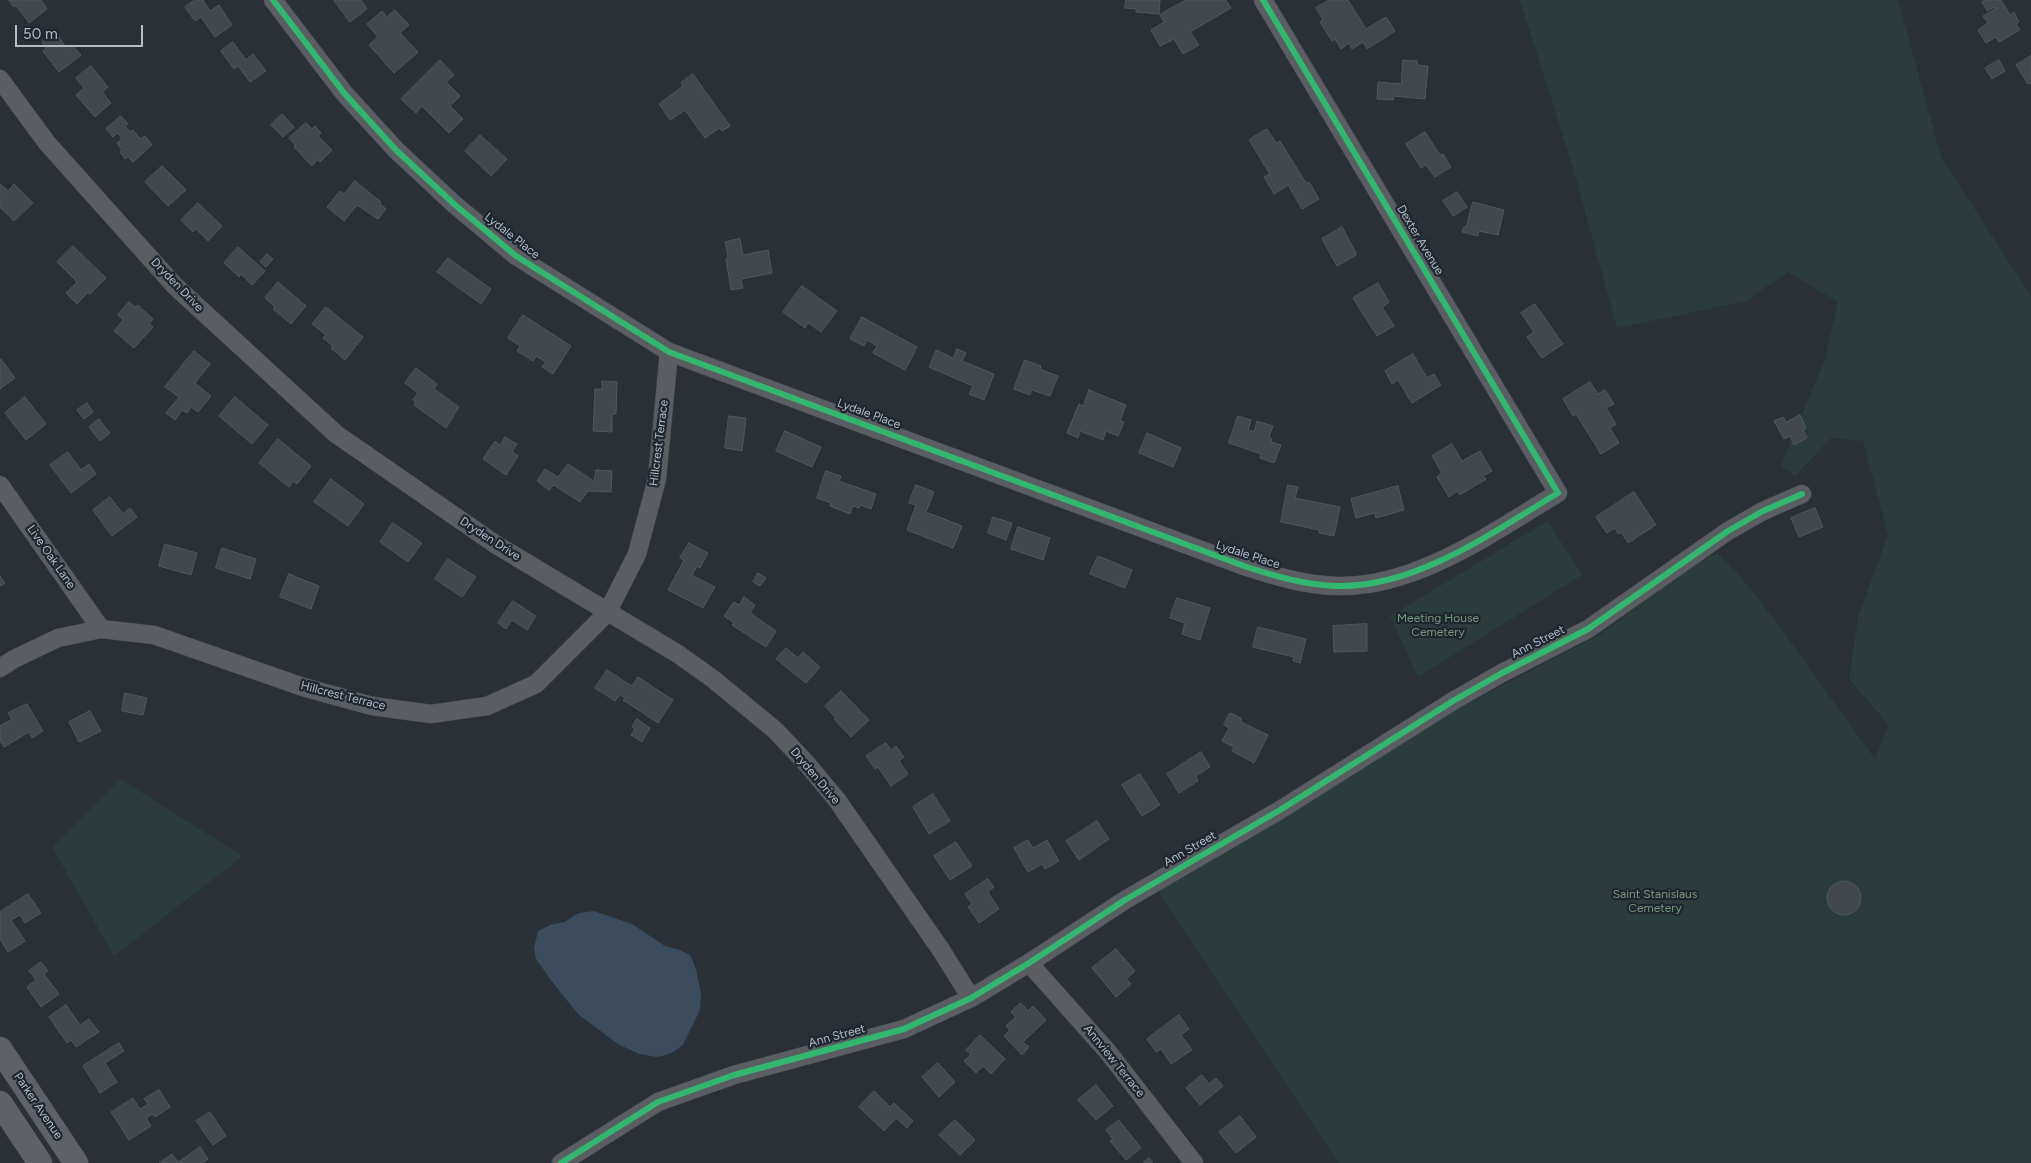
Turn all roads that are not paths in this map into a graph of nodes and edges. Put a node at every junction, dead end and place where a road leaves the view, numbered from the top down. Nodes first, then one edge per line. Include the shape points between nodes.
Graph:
1 (273, 0) edge
2 (1263, 0) edge
3 (0, 79) edge
4 (669, 352) junction
5 (0, 485) edge
6 (1558, 492) joint
7 (1802, 494) dead end
8 (607, 613) junction
9 (101, 629) junction
10 (0, 668) edge
11 (1029, 963) junction
12 (971, 998) junction
13 (0, 1049) edge
14 (0, 1103) edge
15 (40, 1163) edge
16 (76, 1163) edge
17 (562, 1163) edge
18 (1194, 1163) edge

1 - 4 street, Lydale Place via 344,93 396,150 454,204 516,256
2 - 6 street, Dexter Avenue
3 - 8 street, Dryden Drive via 47,143 175,286 336,434 495,544
4 - 6 street, Lydale Place via 1244,566 1276,577 1307,582 1338,586 1370,583 1432,566
4 - 8 street, Hillcrest Terrace via 657,479 637,554
5 - 9 street, Live Oak Lane
7 - 11 street, Ann Street via 1728,531 1588,629 1453,701 1280,810 1125,900
8 - 9 street, Hillcrest Terrace via 536,684 487,706 431,714 372,706 154,635
8 - 12 street, Dryden Drive via 713,678 775,730 837,800
9 - 10 street, Hillcrest Terrace via 58,638
11 - 12 street, Ann Street
11 - 18 street, Annview Terrace via 1108,1052
12 - 17 street, Ann Street via 904,1029 734,1075 658,1102
13 - 16 street, Parker Avenue
14 - 15 street

